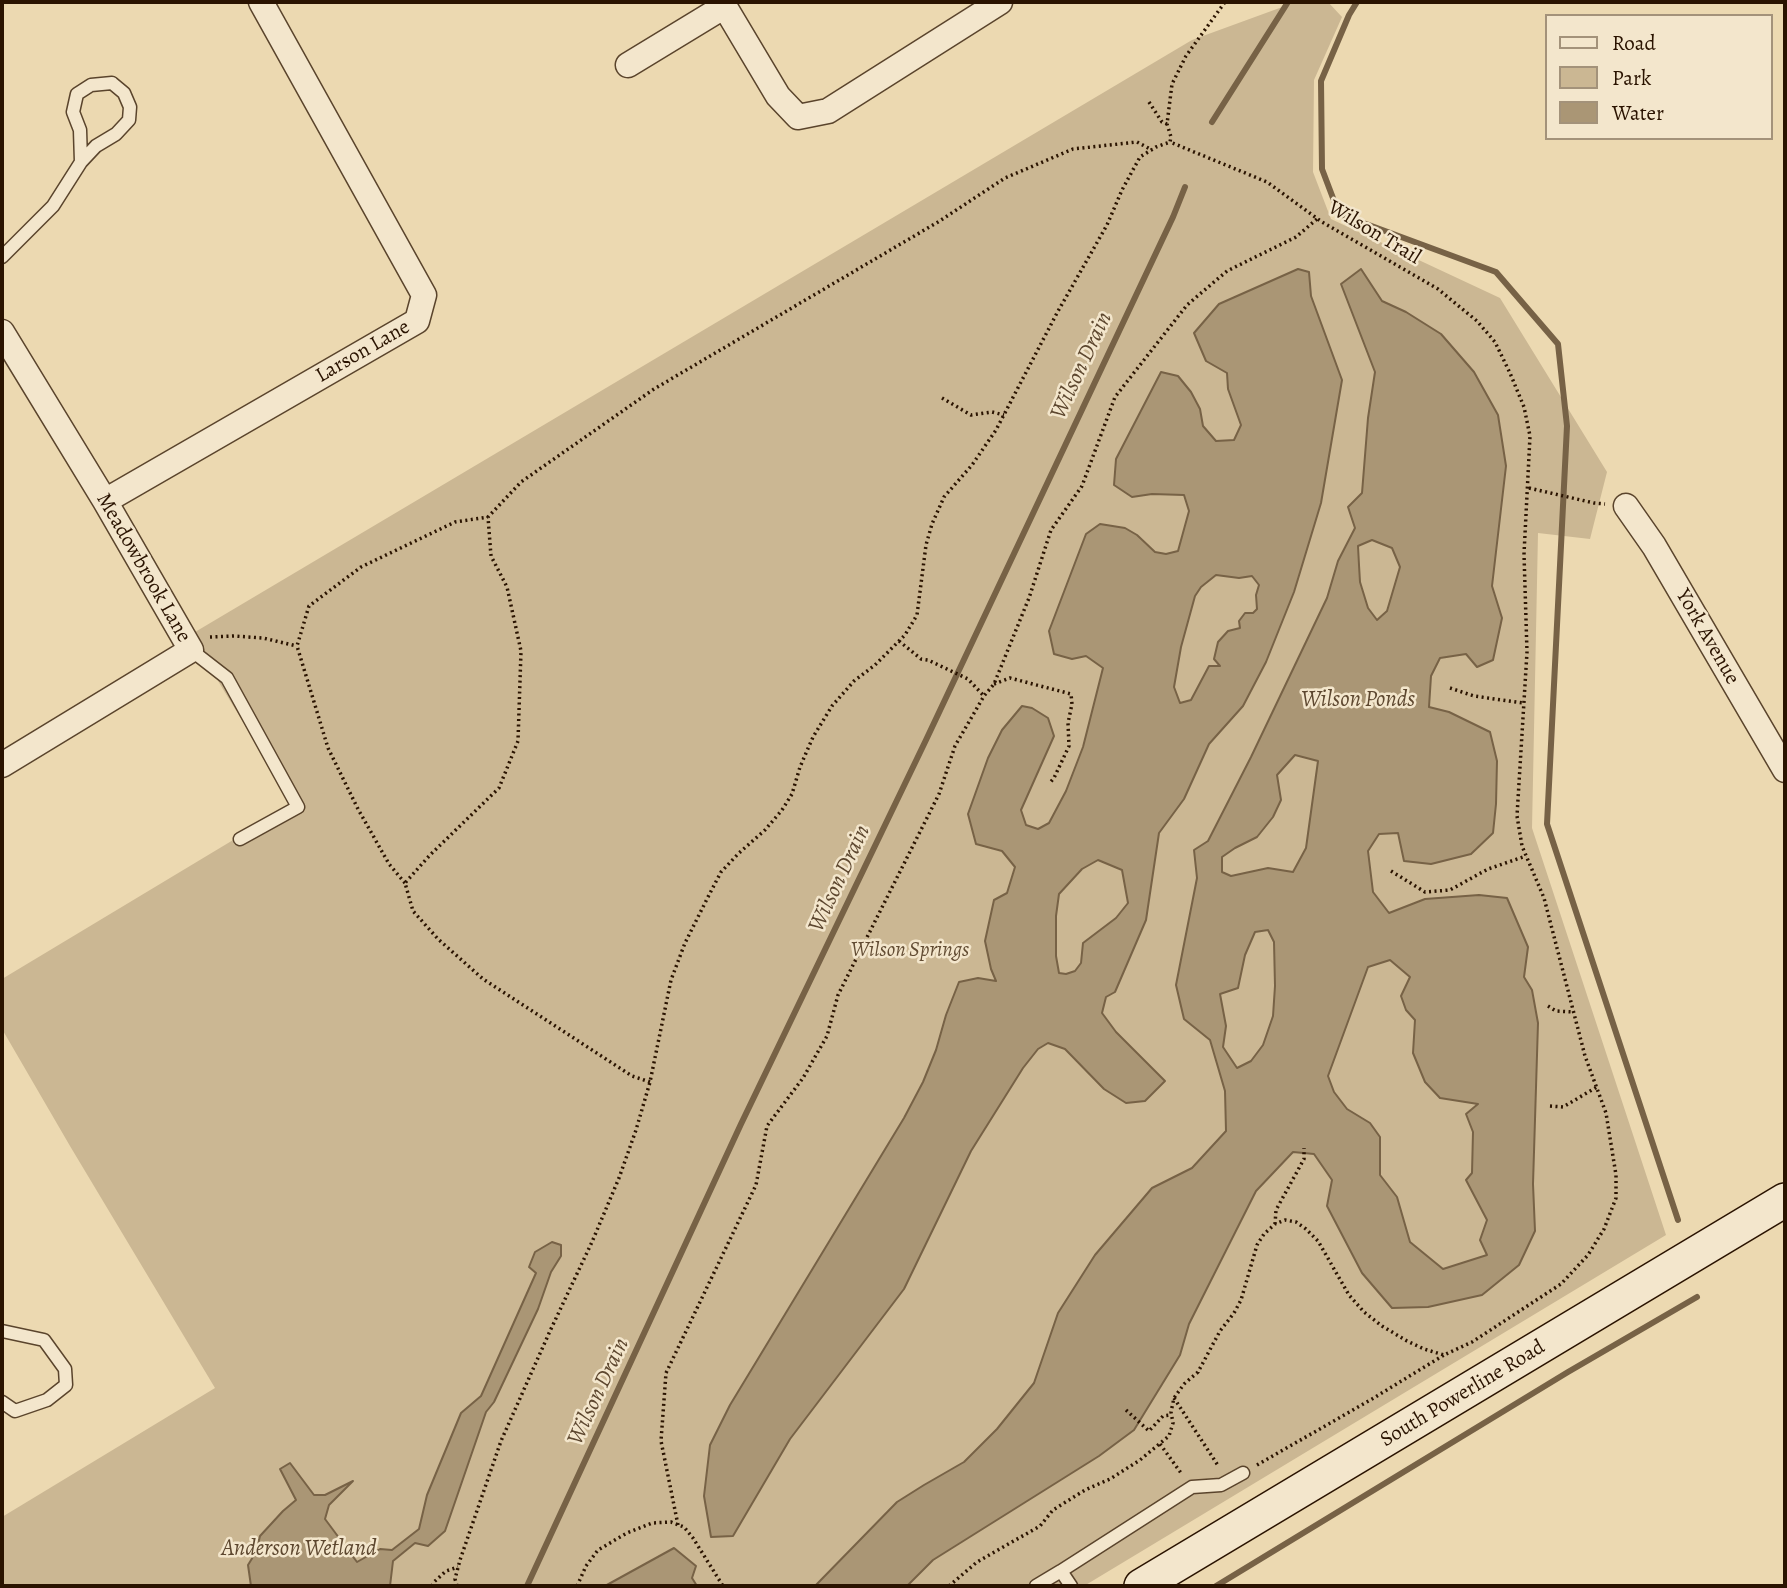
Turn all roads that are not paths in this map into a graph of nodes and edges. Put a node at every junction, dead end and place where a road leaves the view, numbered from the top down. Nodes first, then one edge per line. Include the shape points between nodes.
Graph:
1 (261, 2) edge
2 (1000, 2) edge
3 (724, 4) edge
4 (628, 65) dead end
5 (80, 162) junction
6 (2, 257) edge
7 (2, 332) edge
8 (105, 501) junction
9 (1626, 506) dead end
10 (187, 643) junction
11 (2, 765) edge
12 (1785, 770) edge
13 (240, 839) dead end
14 (1785, 1200) edge
15 (2, 1331) edge
16 (2, 1402) edge
17 (1243, 1473) road end
18 (1061, 1571) junction
19 (1036, 1586) edge
20 (1071, 1586) edge
21 (1141, 1586) edge

1 - 8 street, Larson Lane via 424,295 417,321
2 - 3 street via 828,111 798,117 778,96
3 - 4 street
5 - 5 lane via 73,112 77,94 92,85 112,83 124,93 129,120
5 - 6 lane via 53,206
7 - 8 street, Meadowbrook Lane
8 - 10 street, Meadowbrook Lane
9 - 12 street, York Avenue
10 - 11 street, Meadowbrook Lane
10 - 13 lane via 227,678 298,807
14 - 21 street, South Powerline Road
15 - 16 lane via 44,1340 65,1369 66,1385 47,1400 15,1411
17 - 18 lane via 1221,1485 1192,1487
18 - 19 lane
18 - 20 lane

